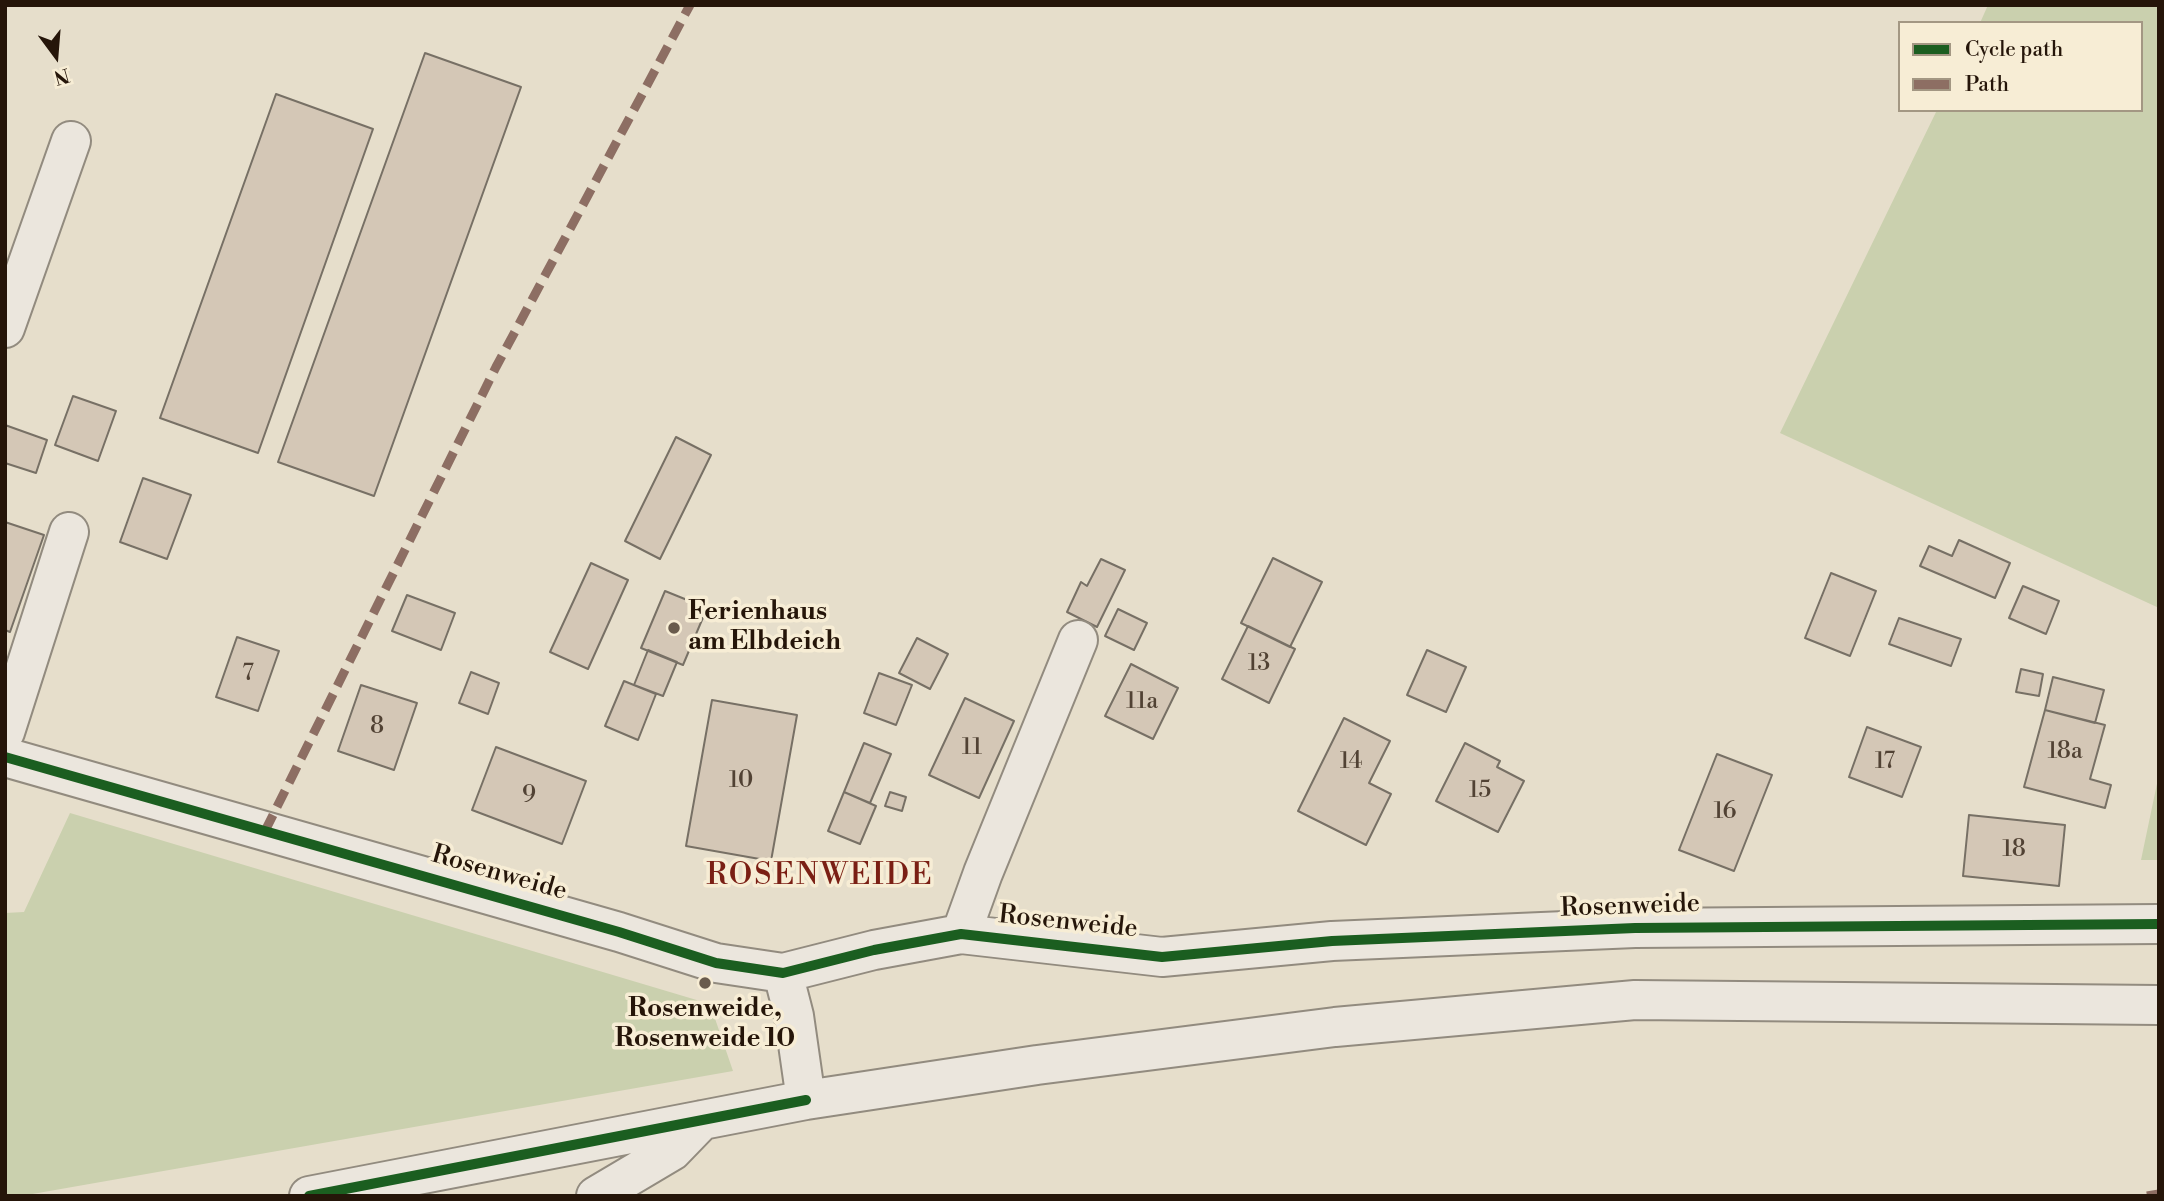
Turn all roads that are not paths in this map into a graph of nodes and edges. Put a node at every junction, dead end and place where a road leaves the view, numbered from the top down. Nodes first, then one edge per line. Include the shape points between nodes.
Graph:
1 (71, 142) dead end
2 (5, 328) edge
3 (69, 532) dead end
4 (1078, 640) dead end
5 (5, 732) edge
6 (5, 757) edge
7 (2159, 924) edge
8 (961, 934) junction
9 (783, 973) junction
10 (2159, 1005) edge
11 (806, 1100) junction
12 (702, 1120) junction
13 (309, 1196) edge
14 (596, 1196) edge

1 - 2 street
3 - 5 street
4 - 8 street
6 - 9 street, Rosenweide via 716,963
7 - 8 street, Rosenweide via 1634,928 1332,941 1161,957
8 - 9 street, Rosenweide
9 - 11 street
10 - 11 street via 1635,1000 1335,1027
11 - 12 street
12 - 13 street
12 - 14 street via 671,1151

